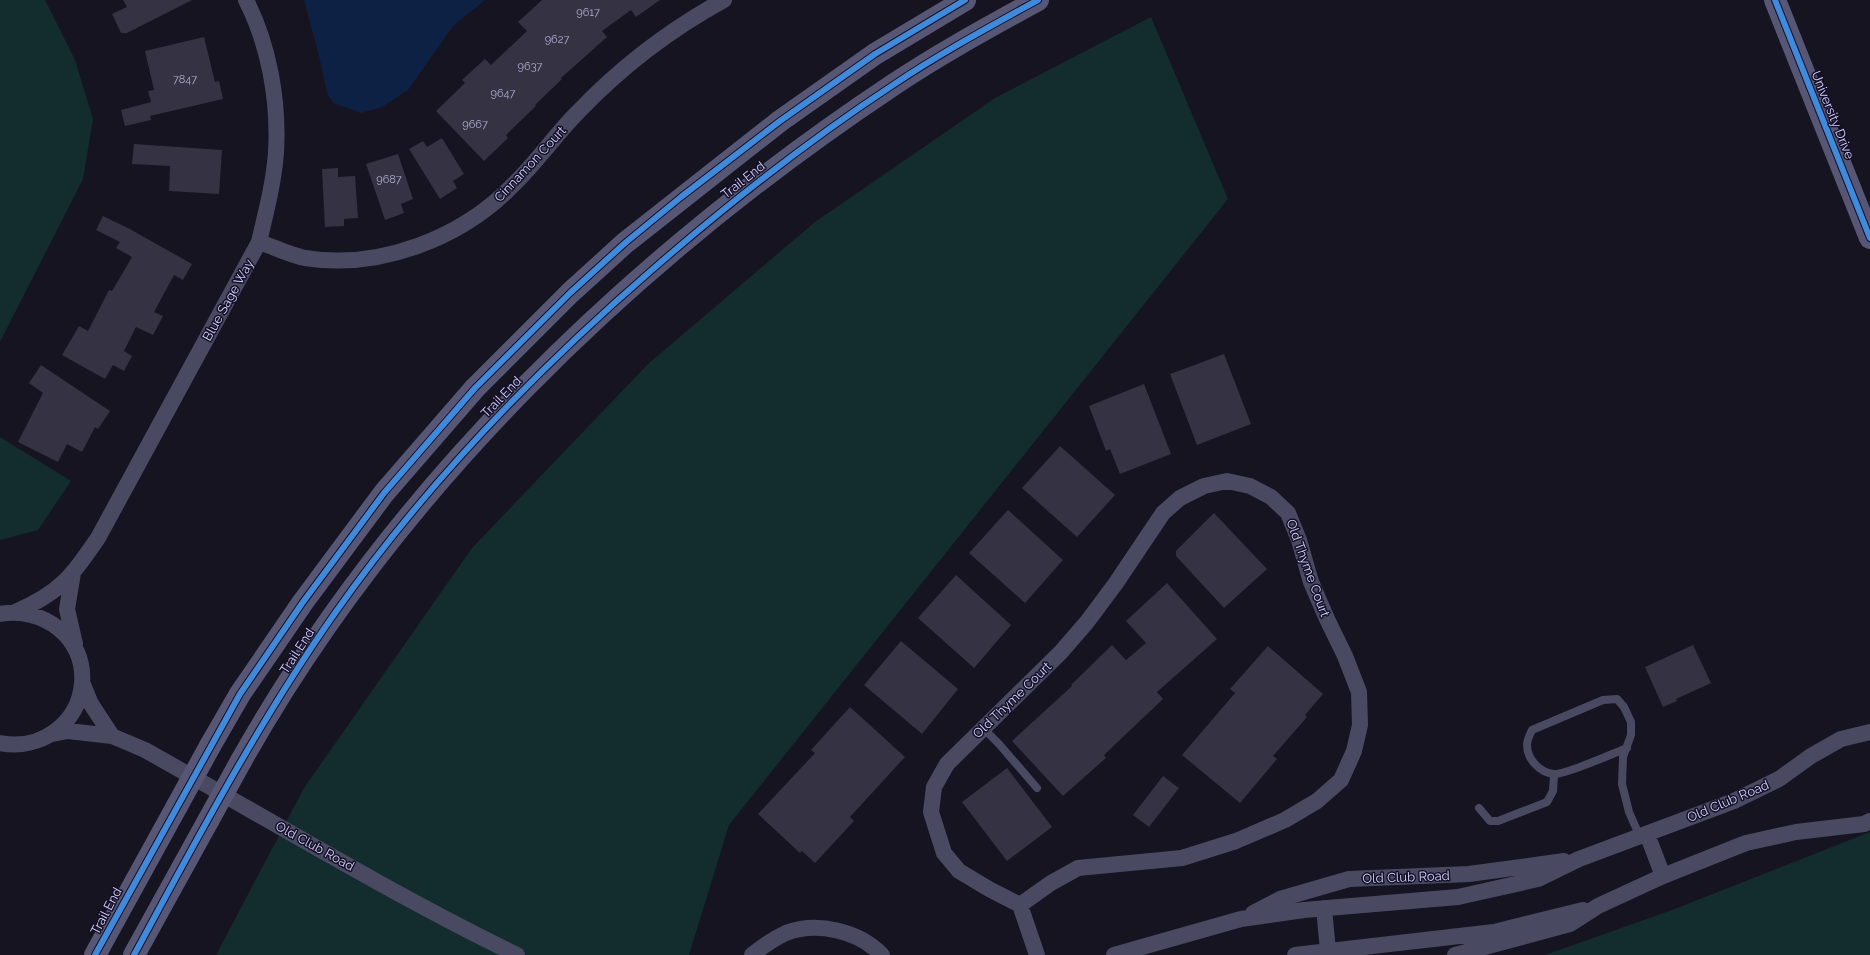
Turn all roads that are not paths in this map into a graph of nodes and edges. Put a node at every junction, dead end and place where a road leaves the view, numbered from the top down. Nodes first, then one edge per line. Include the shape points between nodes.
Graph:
1 (246, 0) edge
2 (724, 0) edge
3 (966, 0) edge
4 (1038, 0) edge
5 (1775, 0) edge
6 (1870, 238) edge
7 (259, 242) junction
8 (73, 573) junction
9 (8, 613) edge
10 (77, 651) junction
11 (82, 682) junction
12 (983, 728) junction
13 (1870, 732) edge
14 (52, 734) junction
15 (112, 736) junction
16 (3, 745) edge
17 (1627, 748) junction
18 (1554, 774) junction
19 (1037, 788) dead end
20 (1479, 808) dead end
21 (1870, 821) edge
22 (1644, 836) junction
23 (1579, 859) junction
24 (1663, 876) junction
25 (1020, 905) junction
26 (1598, 906) junction
27 (1324, 908) junction
28 (1241, 919) junction
29 (1328, 951) junction
30 (95, 955) edge
31 (134, 955) edge
32 (517, 955) edge
33 (752, 955) edge
34 (882, 955) edge
35 (1037, 955) edge
36 (1114, 955) edge
37 (1295, 955) edge
38 (1455, 955) edge

1 - 7 street, Blue Sage Way via 254,17 268,64 276,109 276,152 270,195
2 - 7 street, Cinnamon Court via 671,33 627,67 578,111 509,189 488,208 454,230 418,246 342,260 304,258
3 - 30 street, Trail End, bridge via 875,54 780,121 625,243 570,293 475,388 384,493 262,661 210,746
4 - 31 street, Trail End, bridge via 894,84 802,149 706,223 592,322 498,415 412,512 335,612 263,722
5 - 6 street, University Drive
7 - 8 street, Blue Sage Way via 98,538
8 - 9 street, Blue Sage Way via 52,593 36,603
8 - 10 street, Blue Sage Way via 67,609
9 - 10 street via 30,613 43,618 57,626
10 - 11 street, Blue Sage Way
11 - 14 street via 73,712
11 - 15 street via 91,704
12 - 19 lane
12 - 25 street, Old Thyme Court via 947,764 934,787 931,812 944,853 960,871
12 - 25 street, Old Thyme Court via 1061,652 1087,622 1163,513 1180,498 1199,488 1227,481 1250,486 1271,497 1288,513 1300,540 1311,582 1359,692 1360,725 1354,750 1341,780 1317,801 1285,820 1236,841 1182,858 1078,868
13 - 22 street, Old Club Road via 1841,738 1778,780 1734,801
14 - 15 street, Old Club Road via 68,730
14 - 16 street via 24,744
15 - 32 street, Old Club Road via 145,750 480,937
17 - 18 lane
17 - 18 lane via 1631,736 1631,722 1624,707 1617,699 1603,700 1532,730 1527,744 1531,761 1541,769
17 - 22 lane via 1623,758 1622,784 1629,812
18 - 20 lane via 1552,791 1547,802 1494,821 1490,821
21 - 24 street via 1864,824 1796,832 1746,844
22 - 23 street, Old Club Road
22 - 24 street
23 - 27 street, Old Club Road via 1538,879 1458,897
23 - 28 street, Old Club Road via 1469,874 1350,879 1280,899
24 - 26 street
25 - 35 street
26 - 29 street via 1494,932
26 - 38 street via 1570,924
27 - 28 street, Old Club Road
27 - 29 street
28 - 36 street, Old Club Road
29 - 37 street
33 - 34 street via 767,943 788,933 823,928 852,935

